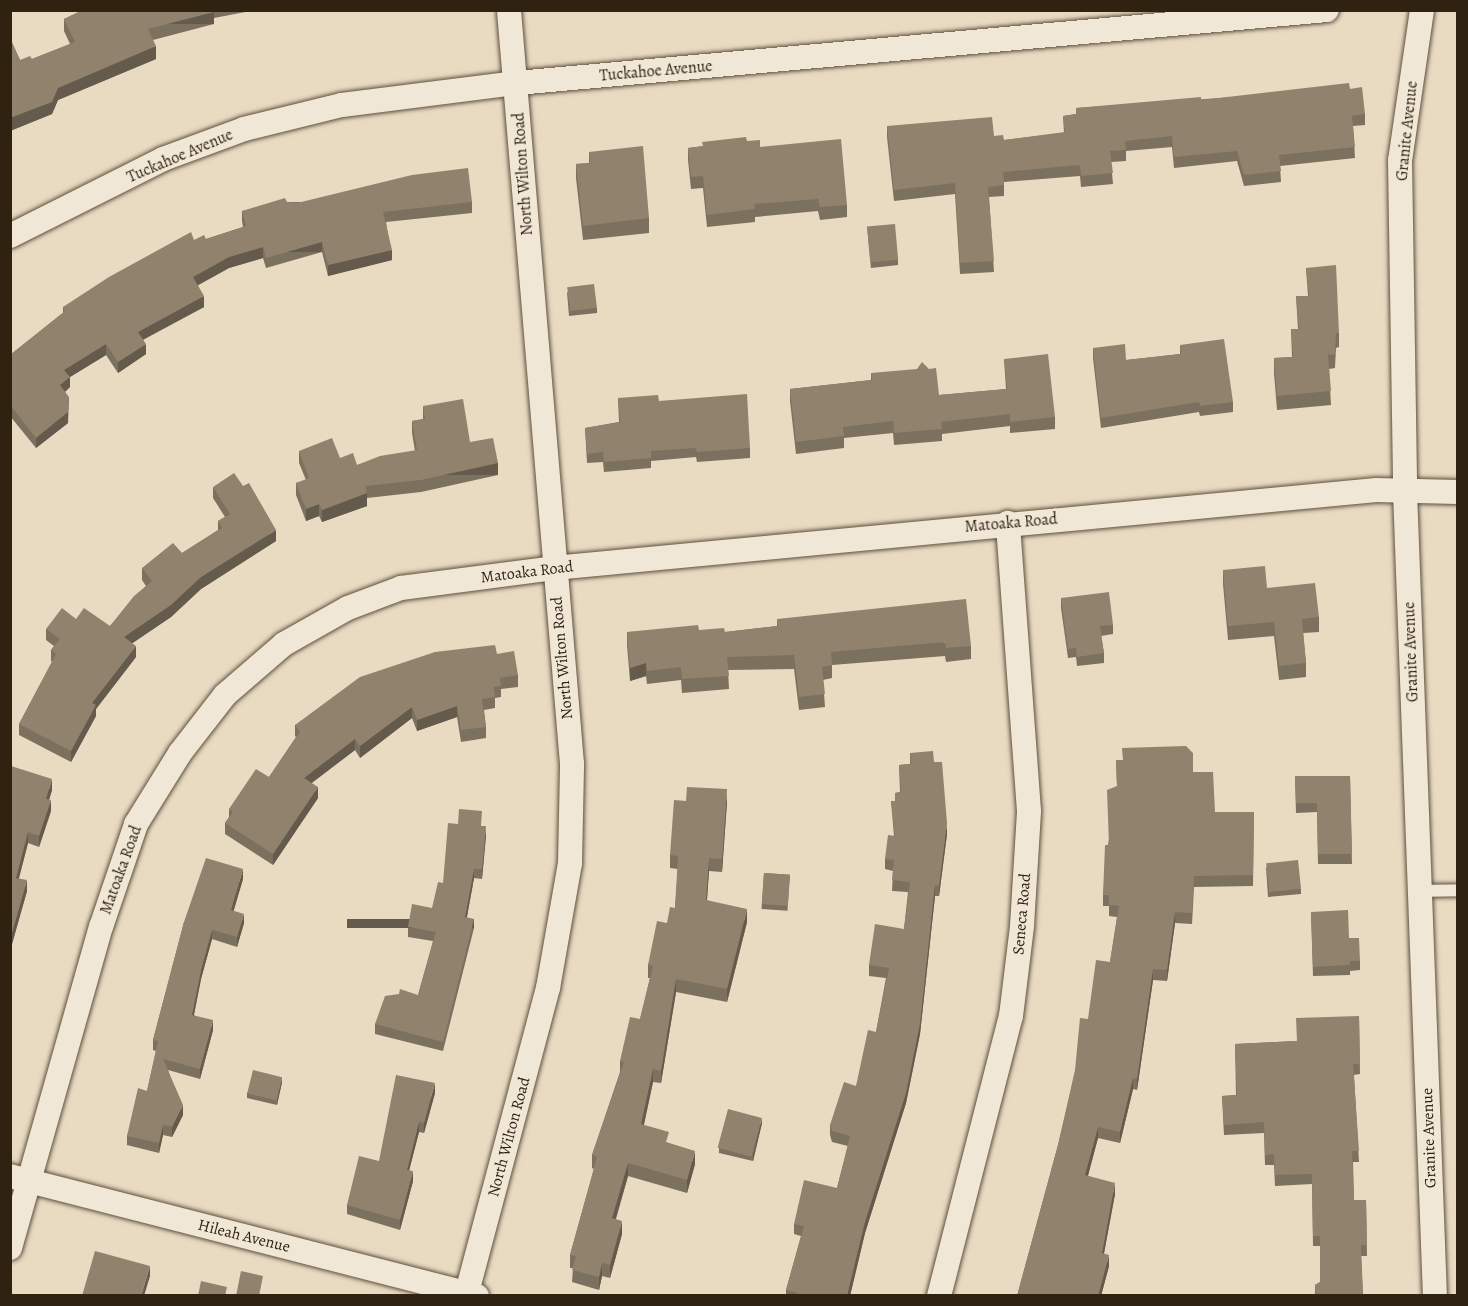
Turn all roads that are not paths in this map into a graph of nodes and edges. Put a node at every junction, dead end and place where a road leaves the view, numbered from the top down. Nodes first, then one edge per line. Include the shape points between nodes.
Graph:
1 (509, 10) edge
2 (1327, 10) edge
3 (1422, 10) edge
4 (516, 83) junction
5 (10, 237) edge
6 (1405, 491) junction
7 (1458, 492) edge
8 (1008, 524) junction
9 (554, 568) junction
10 (1458, 890) edge
11 (1419, 891) junction
12 (19, 1178) edge
13 (10, 1248) edge
14 (470, 1295) edge
15 (939, 1296) edge
16 (1435, 1296) edge

1 - 4 street, North Wilton Road
2 - 4 street, Tuckahoe Avenue
3 - 6 street, Granite Avenue via 1400,160
4 - 5 street, Tuckahoe Avenue via 342,105 244,129 163,159
4 - 9 street, North Wilton Road
6 - 7 street, Matoaka Road
6 - 8 street, Matoaka Road via 1376,490
6 - 11 street, Granite Avenue
8 - 9 street, Matoaka Road
8 - 15 street, Seneca Road via 1029,811 1022,926 1011,1016
9 - 12 street, Matoaka Road via 401,588 348,608 284,644 225,695 180,753 136,824
9 - 14 street, North Wilton Road via 572,764 570,863 548,988
10 - 11 lane
11 - 16 street, Granite Avenue
12 - 13 street, Matoaka Road
12 - 14 street, Hileah Avenue

